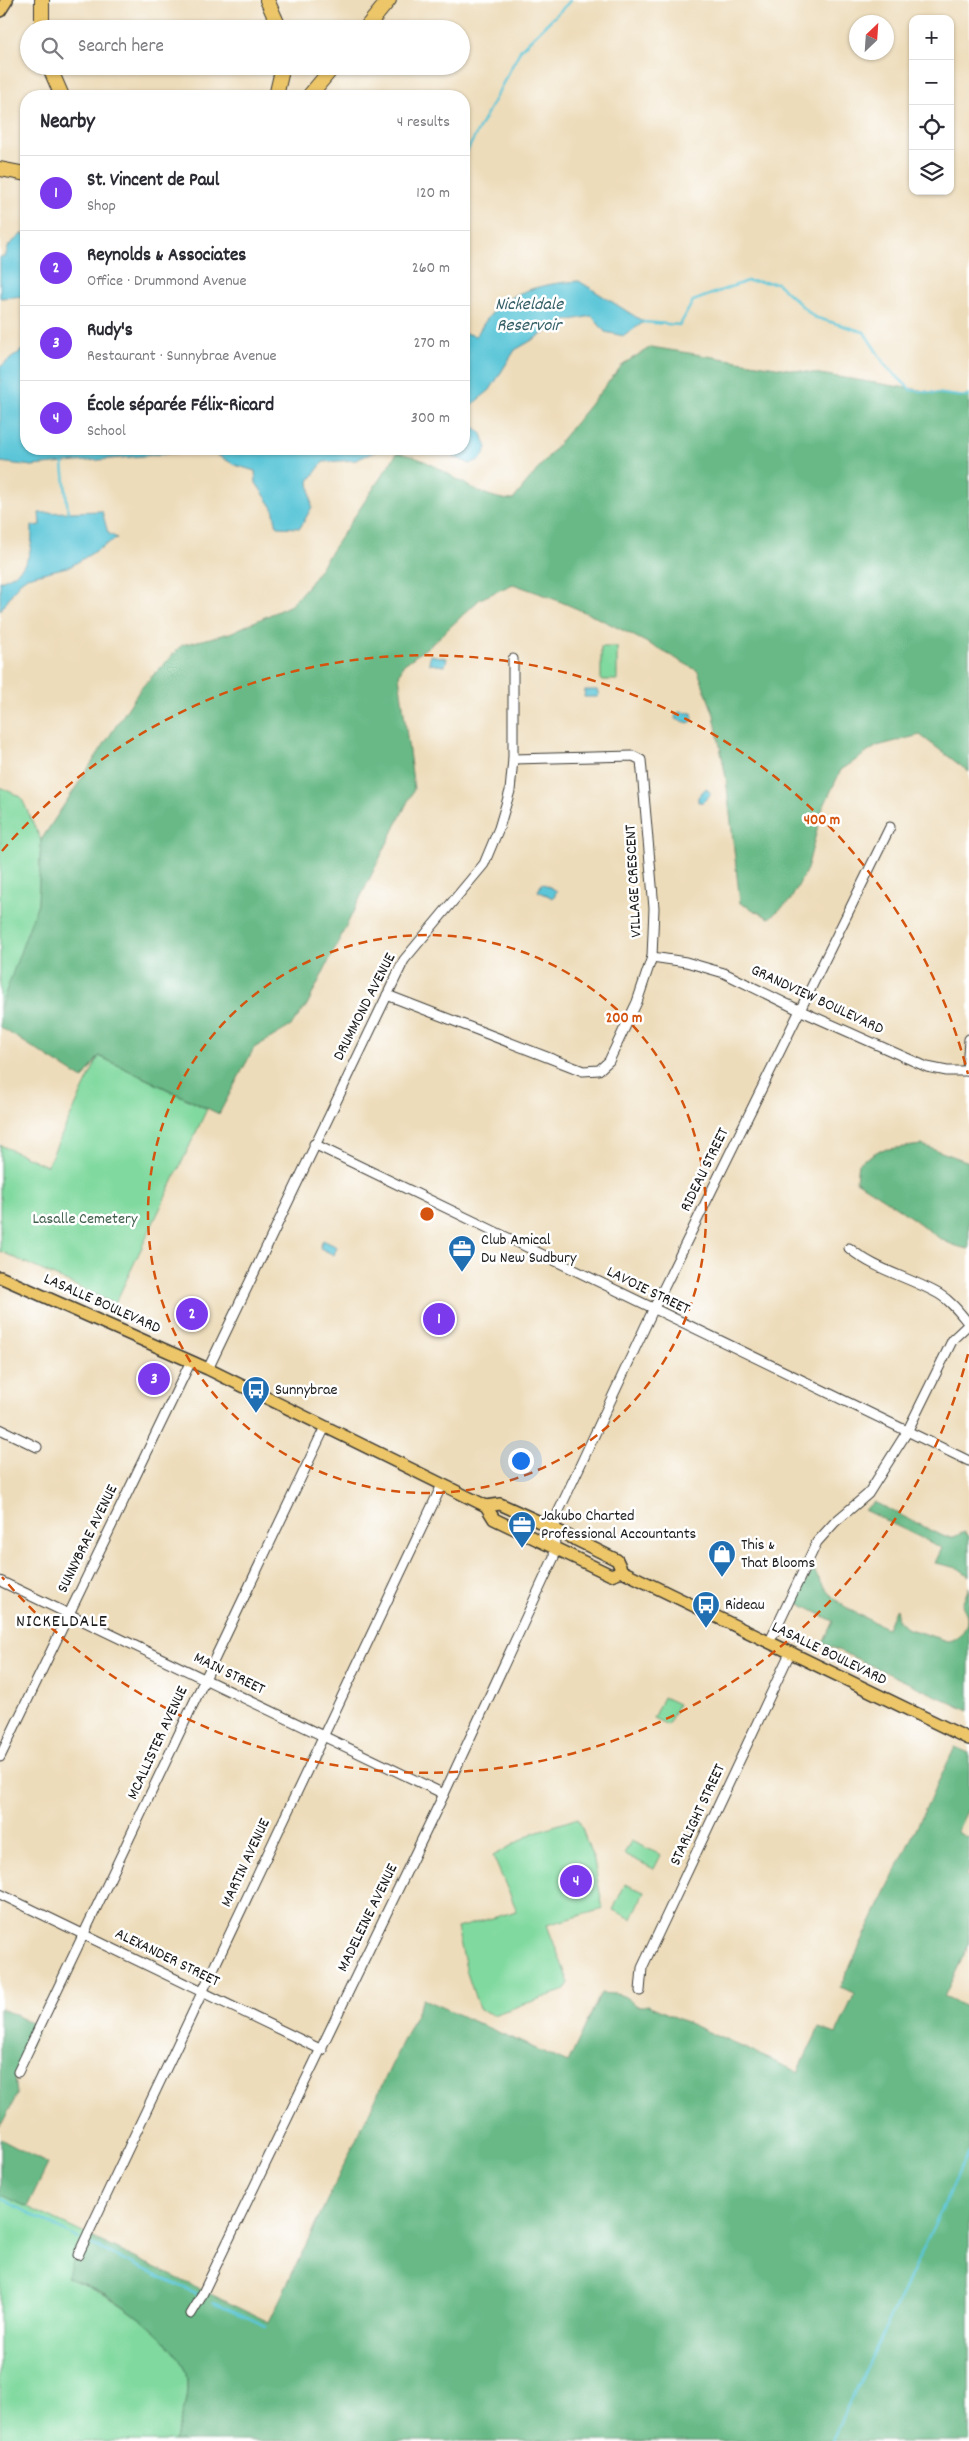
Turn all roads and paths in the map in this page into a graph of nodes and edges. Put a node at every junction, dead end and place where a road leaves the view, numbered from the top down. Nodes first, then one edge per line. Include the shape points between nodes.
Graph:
1 (7, 0) edge
2 (42, 0) edge
3 (267, 0) edge
4 (389, 0) edge
5 (0, 11) edge
6 (42, 20) edge
7 (276, 20) edge
8 (372, 20) edge
9 (53, 75) edge
10 (281, 75) edge
11 (326, 75) edge
12 (59, 90) edge
13 (277, 90) edge
14 (313, 90) edge
15 (0, 169) edge
16 (20, 173) edge
17 (513, 659) dead end
18 (513, 759) junction
19 (890, 827) dead end
20 (652, 956) junction
21 (387, 995) junction
22 (800, 1010) junction
23 (969, 1039) edge
24 (968, 1071) edge
25 (314, 1144) junction
26 (849, 1248) dead end
27 (0, 1277) edge
28 (653, 1310) junction
29 (969, 1324) edge
30 (191, 1361) junction
31 (208, 1369) junction
32 (325, 1427) junction
33 (0, 1429) edge
34 (907, 1432) junction
35 (37, 1447) dead end
36 (969, 1462) edge
37 (442, 1485) junction
38 (486, 1506) junction
39 (555, 1530) junction
40 (554, 1548) junction
41 (622, 1571) junction
42 (0, 1581) edge
43 (68, 1614) junction
44 (769, 1643) junction
45 (790, 1653) junction
46 (205, 1679) junction
47 (323, 1736) junction
48 (969, 1739) edge
49 (0, 1757) edge
50 (444, 1794) junction
51 (0, 1894) edge
52 (84, 1934) junction
53 (640, 1991) dead end
54 (202, 1992) junction
55 (322, 2050) junction
56 (18, 2072) dead end
57 (78, 2255) dead end
58 (190, 2314) dead end

1 - 5 main road
2 - 6 highway
3 - 7 highway
4 - 8 highway
9 - 12 highway
10 - 13 highway
11 - 14 highway
15 - 16 highway
17 - 18 street, DRUMMOND AVENUE
18 - 20 street, VILLAGE CRESCENT via 633,756 641,760 654,906
18 - 21 street, DRUMMOND AVENUE via 510,791 484,864 404,960
19 - 22 street, RIDEAU STREET
20 - 21 street, VILLAGE CRESCENT via 637,1002 609,1062 598,1070 583,1071
20 - 22 street, GRANDVIEW BOULEVARD via 724,973
21 - 25 street, DRUMMOND AVENUE
22 - 24 street, GRANDVIEW BOULEVARD via 927,1067
22 - 28 street, RIDEAU STREET
23 - 24 street
25 - 28 street, LAVOIE STREET
25 - 31 street, DRUMMOND AVENUE
26 - 29 street via 861,1258 939,1294
27 - 30 main road, LASALLE BOULEVARD
28 - 34 street, LAVOIE STREET
28 - 39 street, RIDEAU STREET via 556,1517
29 - 34 street via 953,1339
30 - 31 main road, LASALLE BOULEVARD
30 - 43 street, SUNNYBRAE AVENUE
31 - 32 main road, LASALLE BOULEVARD
32 - 37 main road, LASALLE BOULEVARD
32 - 46 street, MCALLISTER AVENUE
33 - 35 street
34 - 36 street, LAVOIE STREET
34 - 44 street via 868,1494 817,1542
37 - 38 main road, LASALLE BOULEVARD
37 - 47 street, MARTIN AVENUE
38 - 39 main road, LASALLE BOULEVARD via 500,1504
38 - 40 main road, LASALLE BOULEVARD via 494,1520
39 - 40 street, MADELEINE AVENUE
39 - 41 main road, LASALLE BOULEVARD via 617,1560
40 - 41 main road, LASALLE BOULEVARD via 611,1575
40 - 50 street, MADELEINE AVENUE via 554,1557
41 - 44 main road, LASALLE BOULEVARD
42 - 43 street, MAIN STREET
43 - 46 street, MAIN STREET
43 - 49 street, SUNNYBRAE AVENUE
44 - 45 main road, LASALLE BOULEVARD
45 - 48 main road, LASALLE BOULEVARD
45 - 53 street, STARLIGHT STREET via 642,1968
46 - 47 street, MAIN STREET
46 - 52 street, MCALLISTER AVENUE
47 - 50 street, MAIN STREET
47 - 54 street, MARTIN AVENUE
50 - 55 street, MADELEINE AVENUE
51 - 52 street, ALEXANDER STREET
52 - 54 street, ALEXANDER STREET
52 - 56 street, MCALLISTER AVENUE
54 - 55 street, ALEXANDER STREET
54 - 57 street, MARTIN AVENUE
55 - 58 street, MADELEINE AVENUE

